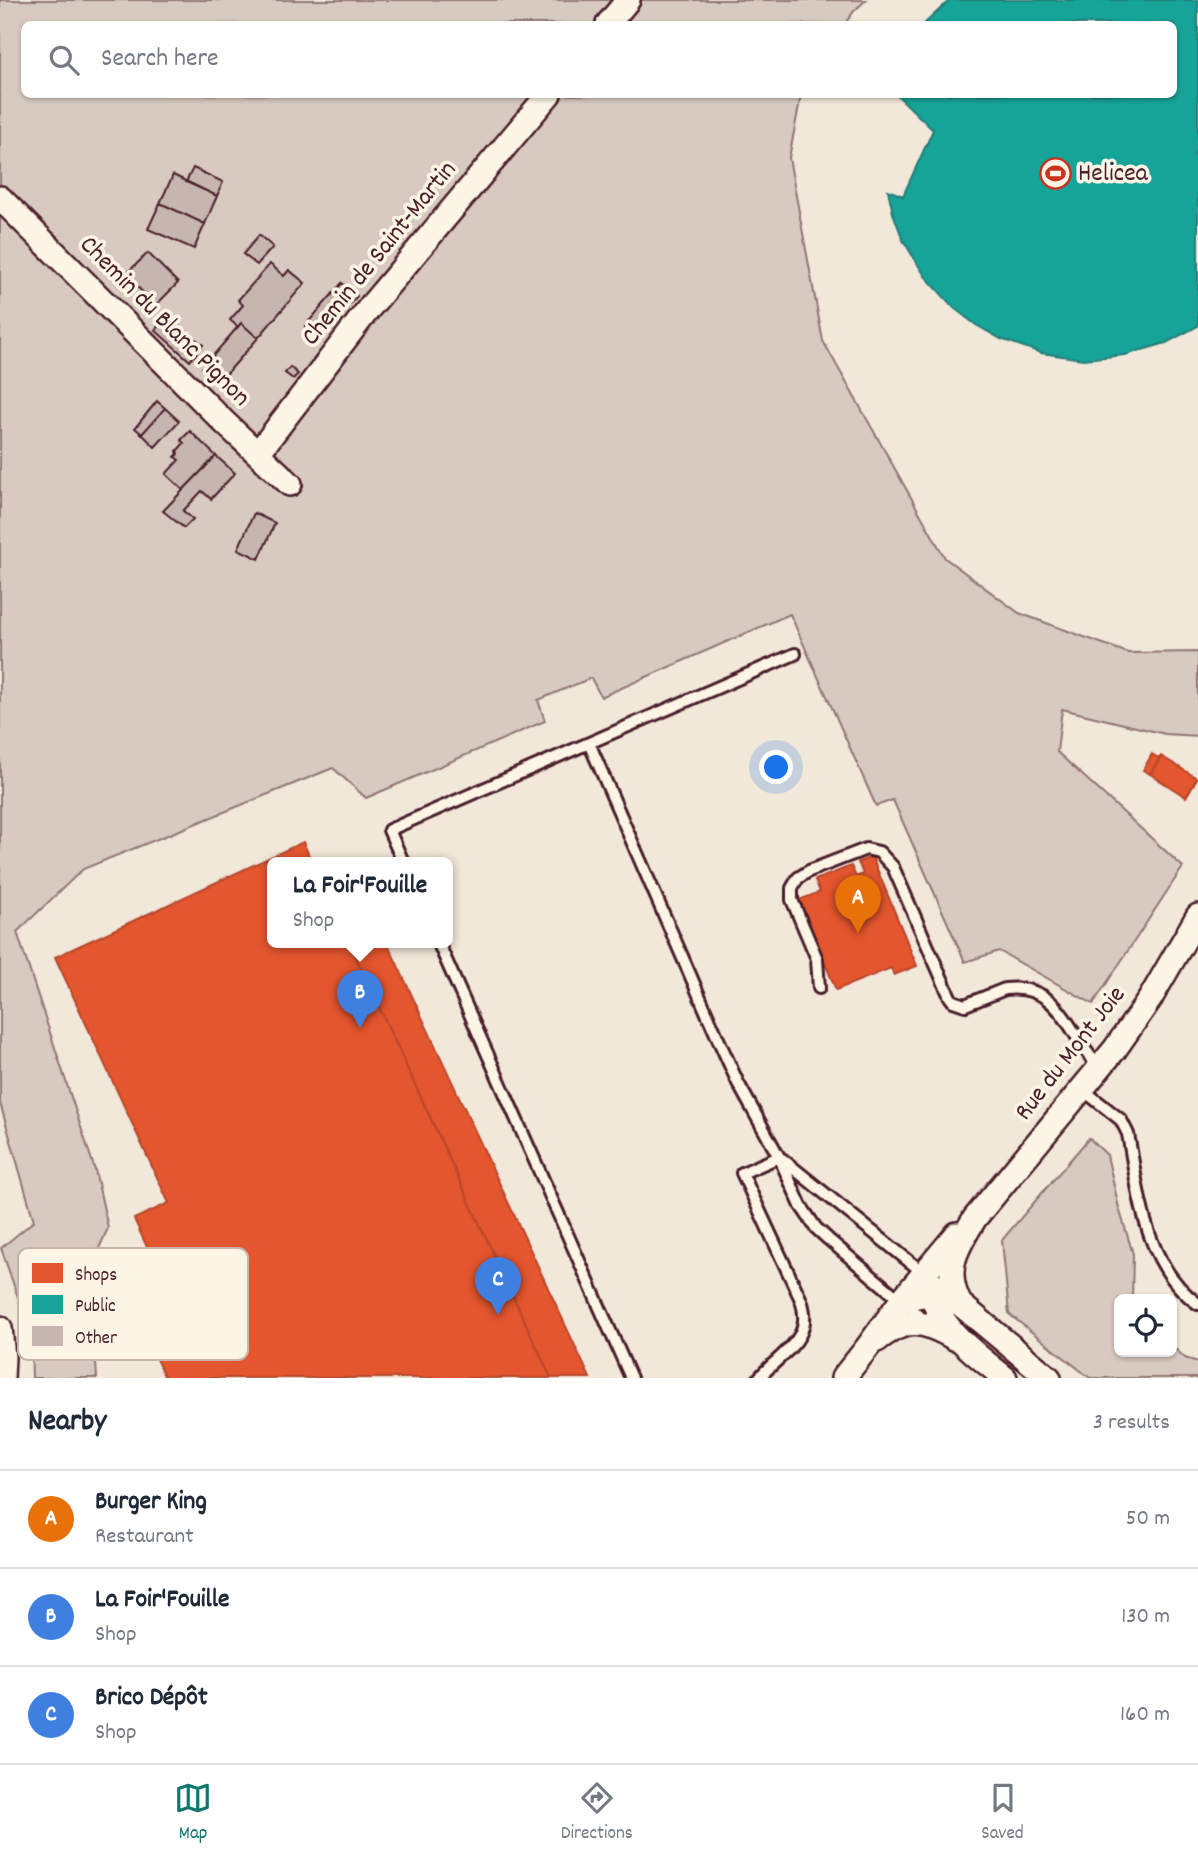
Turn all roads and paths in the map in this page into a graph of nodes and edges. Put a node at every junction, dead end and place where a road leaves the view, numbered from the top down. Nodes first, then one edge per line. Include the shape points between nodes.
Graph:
1 (628, 0) edge
2 (610, 21) edge
3 (546, 98) edge
4 (0, 198) edge
5 (258, 453) junction
6 (290, 484) dead end
7 (795, 654) dead end
8 (589, 743) junction
9 (401, 857) edge
10 (1198, 916) edge
11 (442, 948) edge
12 (819, 988) dead end
13 (1099, 1069) junction
14 (1082, 1089) junction
15 (779, 1157) junction
16 (975, 1218) junction
17 (929, 1282) junction
18 (901, 1301) junction
19 (960, 1304) junction
20 (1198, 1304) edge
21 (930, 1325) junction
22 (0, 1328) edge
23 (965, 1345) junction
24 (867, 1348) junction
25 (2, 1378) edge
26 (631, 1378) edge
27 (759, 1378) edge
28 (843, 1378) edge
29 (1005, 1378) edge
30 (1049, 1378) edge

1 - 2 street
3 - 5 street, Chemin de Saint-Martin via 370,307
4 - 5 street, Chemin du Blanc Pignon
5 - 6 street, Chemin du Blanc Pignon
7 - 8 lane
8 - 9 lane via 389,830
8 - 15 lane via 738,1083
10 - 13 street, Rue du Mont Joie via 1150,999
11 - 26 lane
12 - 13 lane via 817,959 792,900 792,888 803,874 870,849 884,855 893,867 953,1001 965,1005 1005,989 1037,992 1056,1007
13 - 14 street, Rue du Mont Joie
14 - 16 street, Rue du Mont Joie
14 - 20 lane via 1125,1125 1151,1238 1169,1273
15 - 17 lane
15 - 18 lane via 816,1228
15 - 27 lane via 742,1173 796,1289 805,1319 793,1346
16 - 17 street, Rue du Mont Joie via 939,1255
16 - 19 street, Rue du Mont Joie via 952,1263
17 - 18 street via 917,1296
17 - 19 street
17 - 23 street via 936,1308
18 - 21 lane
18 - 24 street
19 - 30 street
21 - 23 street
21 - 24 street via 898,1326
22 - 25 street
23 - 29 street
24 - 28 street

